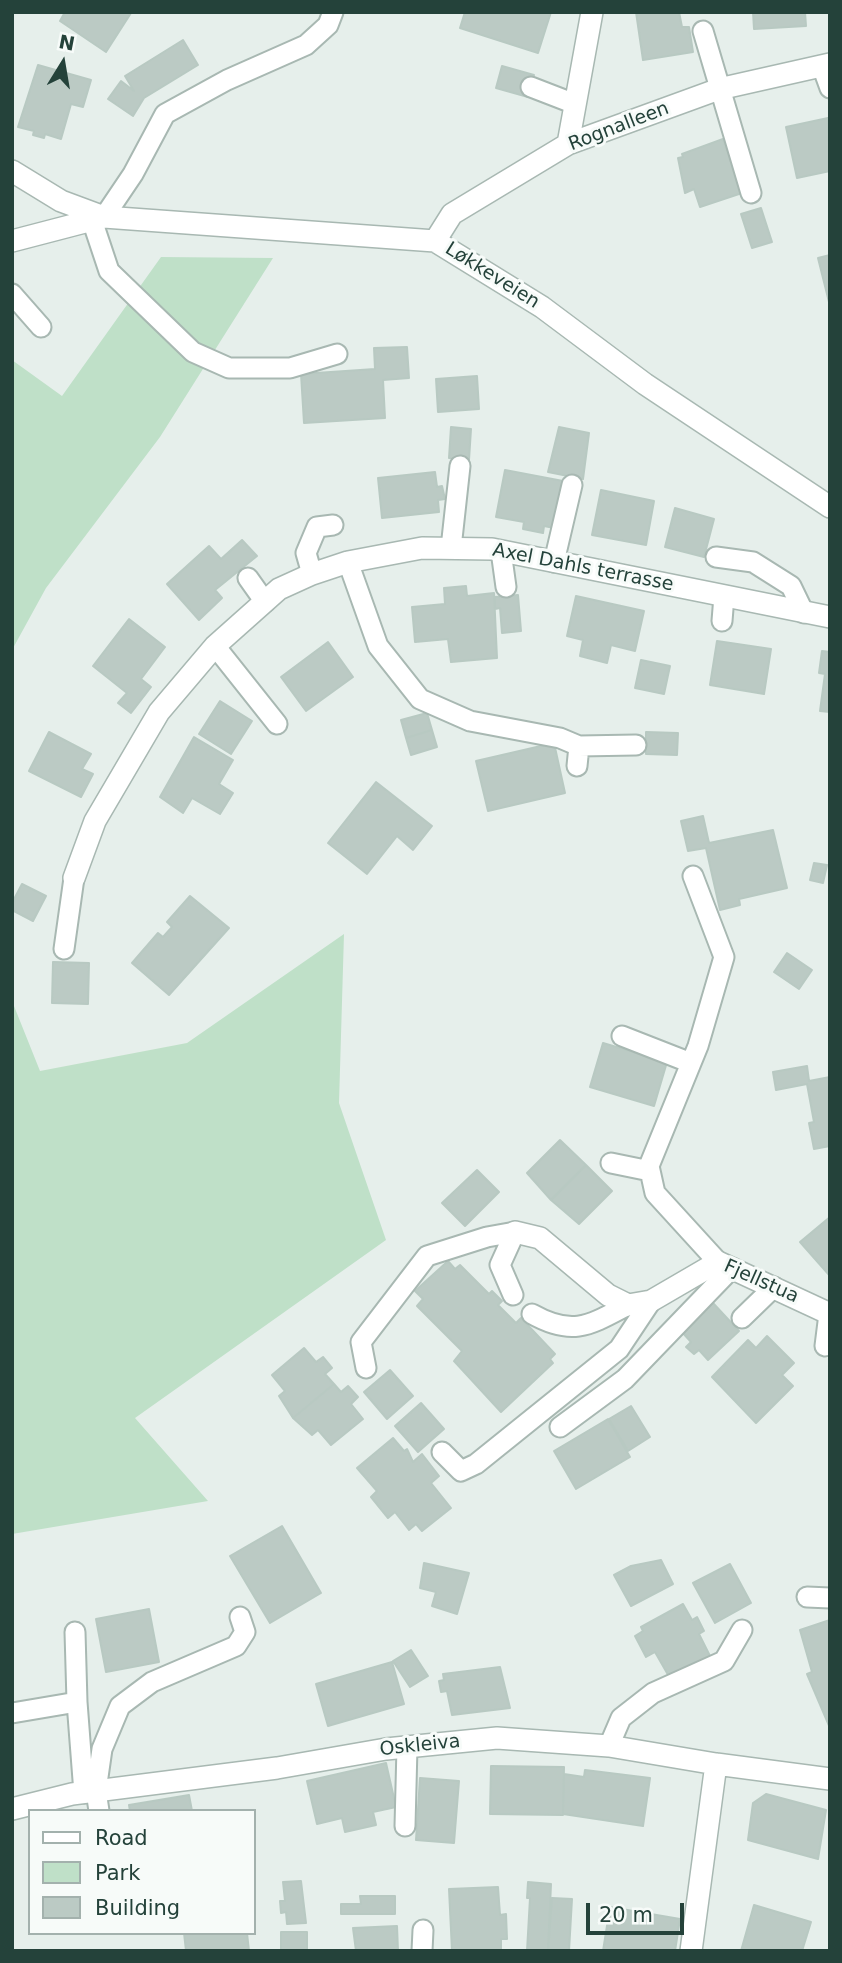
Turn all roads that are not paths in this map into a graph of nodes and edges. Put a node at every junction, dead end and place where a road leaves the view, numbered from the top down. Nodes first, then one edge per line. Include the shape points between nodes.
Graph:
1 (332, 12) edge
2 (592, 12) edge
3 (703, 31) dead end
4 (826, 65) edge
5 (531, 87) dead end
6 (830, 88) edge
7 (719, 89) junction
8 (575, 104) junction
9 (568, 144) junction
10 (12, 170) edge
11 (751, 193) dead end
12 (98, 219) junction
13 (12, 241) edge
14 (435, 241) junction
15 (12, 293) edge
16 (41, 327) dead end
17 (338, 354) dead end
18 (460, 466) dead end
19 (572, 485) dead end
20 (830, 507) edge
21 (333, 525) dead end
22 (451, 548) junction
23 (501, 551) junction
24 (716, 558) dead end
25 (348, 562) junction
26 (554, 562) junction
27 (312, 574) junction
28 (248, 578) dead end
29 (506, 587) dead end
30 (724, 596) junction
31 (265, 602) junction
32 (804, 612) junction
33 (830, 617) edge
34 (722, 621) dead end
35 (215, 646) junction
36 (277, 724) dead end
37 (636, 745) dead end
38 (579, 746) junction
39 (577, 766) dead end
40 (693, 876) dead end
41 (74, 878) joint
42 (64, 949) dead end
43 (622, 1036) dead end
44 (691, 1063) junction
45 (611, 1163) dead end
46 (650, 1171) junction
47 (515, 1232) junction
48 (725, 1265) junction
49 (774, 1287) junction
50 (513, 1295) dead end
51 (651, 1301) junction
52 (628, 1305) junction
53 (532, 1314) dead end
54 (829, 1314) edge
55 (742, 1318) dead end
56 (825, 1346) dead end
57 (366, 1368) dead end
58 (560, 1427) dead end
59 (442, 1452) dead end
60 (807, 1597) dead end
61 (830, 1598) edge
62 (240, 1618) dead end
63 (742, 1630) dead end
64 (75, 1632) dead end
65 (77, 1702) junction
66 (12, 1713) edge
67 (609, 1746) junction
68 (407, 1747) junction
69 (716, 1764) junction
70 (829, 1780) edge
71 (93, 1798) edge
72 (12, 1810) edge
73 (405, 1826) dead end
74 (423, 1930) dead end
75 (422, 1951) edge
76 (691, 1951) edge

1 - 12 lane via 328,25 306,45 165,114 133,174
2 - 8 street
3 - 7 lane
4 - 6 lane
4 - 7 street, Rognalleen
5 - 8 lane
7 - 9 street, Rognalleen
7 - 11 lane
8 - 9 street
9 - 14 street, Rognalleen via 452,214
10 - 12 street
12 - 13 street, Løkkeveien
12 - 14 street, Løkkeveien
12 - 17 lane via 108,271 193,352 229,368 290,369
14 - 20 street, Løkkeveien via 542,307 646,384
15 - 16 lane
18 - 22 lane
19 - 26 lane
21 - 27 lane via 317,527 306,553
22 - 23 street, Axel Dahls terrasse
22 - 25 street, Axel Dahls terrasse via 422,548
23 - 26 street, Axel Dahls terrasse
23 - 29 lane
24 - 32 lane via 753,562 763,568 791,586
25 - 27 street, Axel Dahls terrasse
25 - 38 lane via 378,646 420,699 470,721 560,738
26 - 30 street, Axel Dahls terrasse
27 - 31 street, Axel Dahls terrasse via 279,589
28 - 31 lane
30 - 32 street, Axel Dahls terrasse
30 - 34 lane
31 - 35 street, Axel Dahls terrasse
32 - 33 street, Axel Dahls terrasse
35 - 36 lane
35 - 41 street, Axel Dahls terrasse via 159,712 95,821
37 - 38 lane
38 - 39 lane
40 - 44 lane via 724,957
41 - 42 lane
43 - 44 lane
44 - 46 lane
45 - 46 lane
46 - 48 lane via 654,1193
47 - 50 lane via 500,1265
47 - 52 street via 540,1238
47 - 57 lane via 427,1256 361,1342
48 - 49 street, Fjellstua
48 - 51 street, Fjellstua
48 - 58 lane via 625,1380
49 - 54 street, Fjellstua
49 - 55 lane
51 - 52 street, Fjellstua
51 - 59 lane via 619,1349 475,1464 461,1471
52 - 53 lane via 594,1323 556,1328
54 - 56 lane
60 - 61 lane
62 - 71 lane via 245,1632 236,1646 152,1682 120,1706 103,1749
63 - 67 lane via 724,1661 653,1693 621,1718
64 - 65 lane
65 - 66 lane
65 - 71 lane
67 - 68 street, Oskleiva via 497,1738
67 - 69 street, Oskleiva
68 - 71 street, Oskleiva
68 - 73 lane
69 - 70 street, Oskleiva
69 - 76 street
71 - 72 street, Oskleiva
74 - 75 lane

